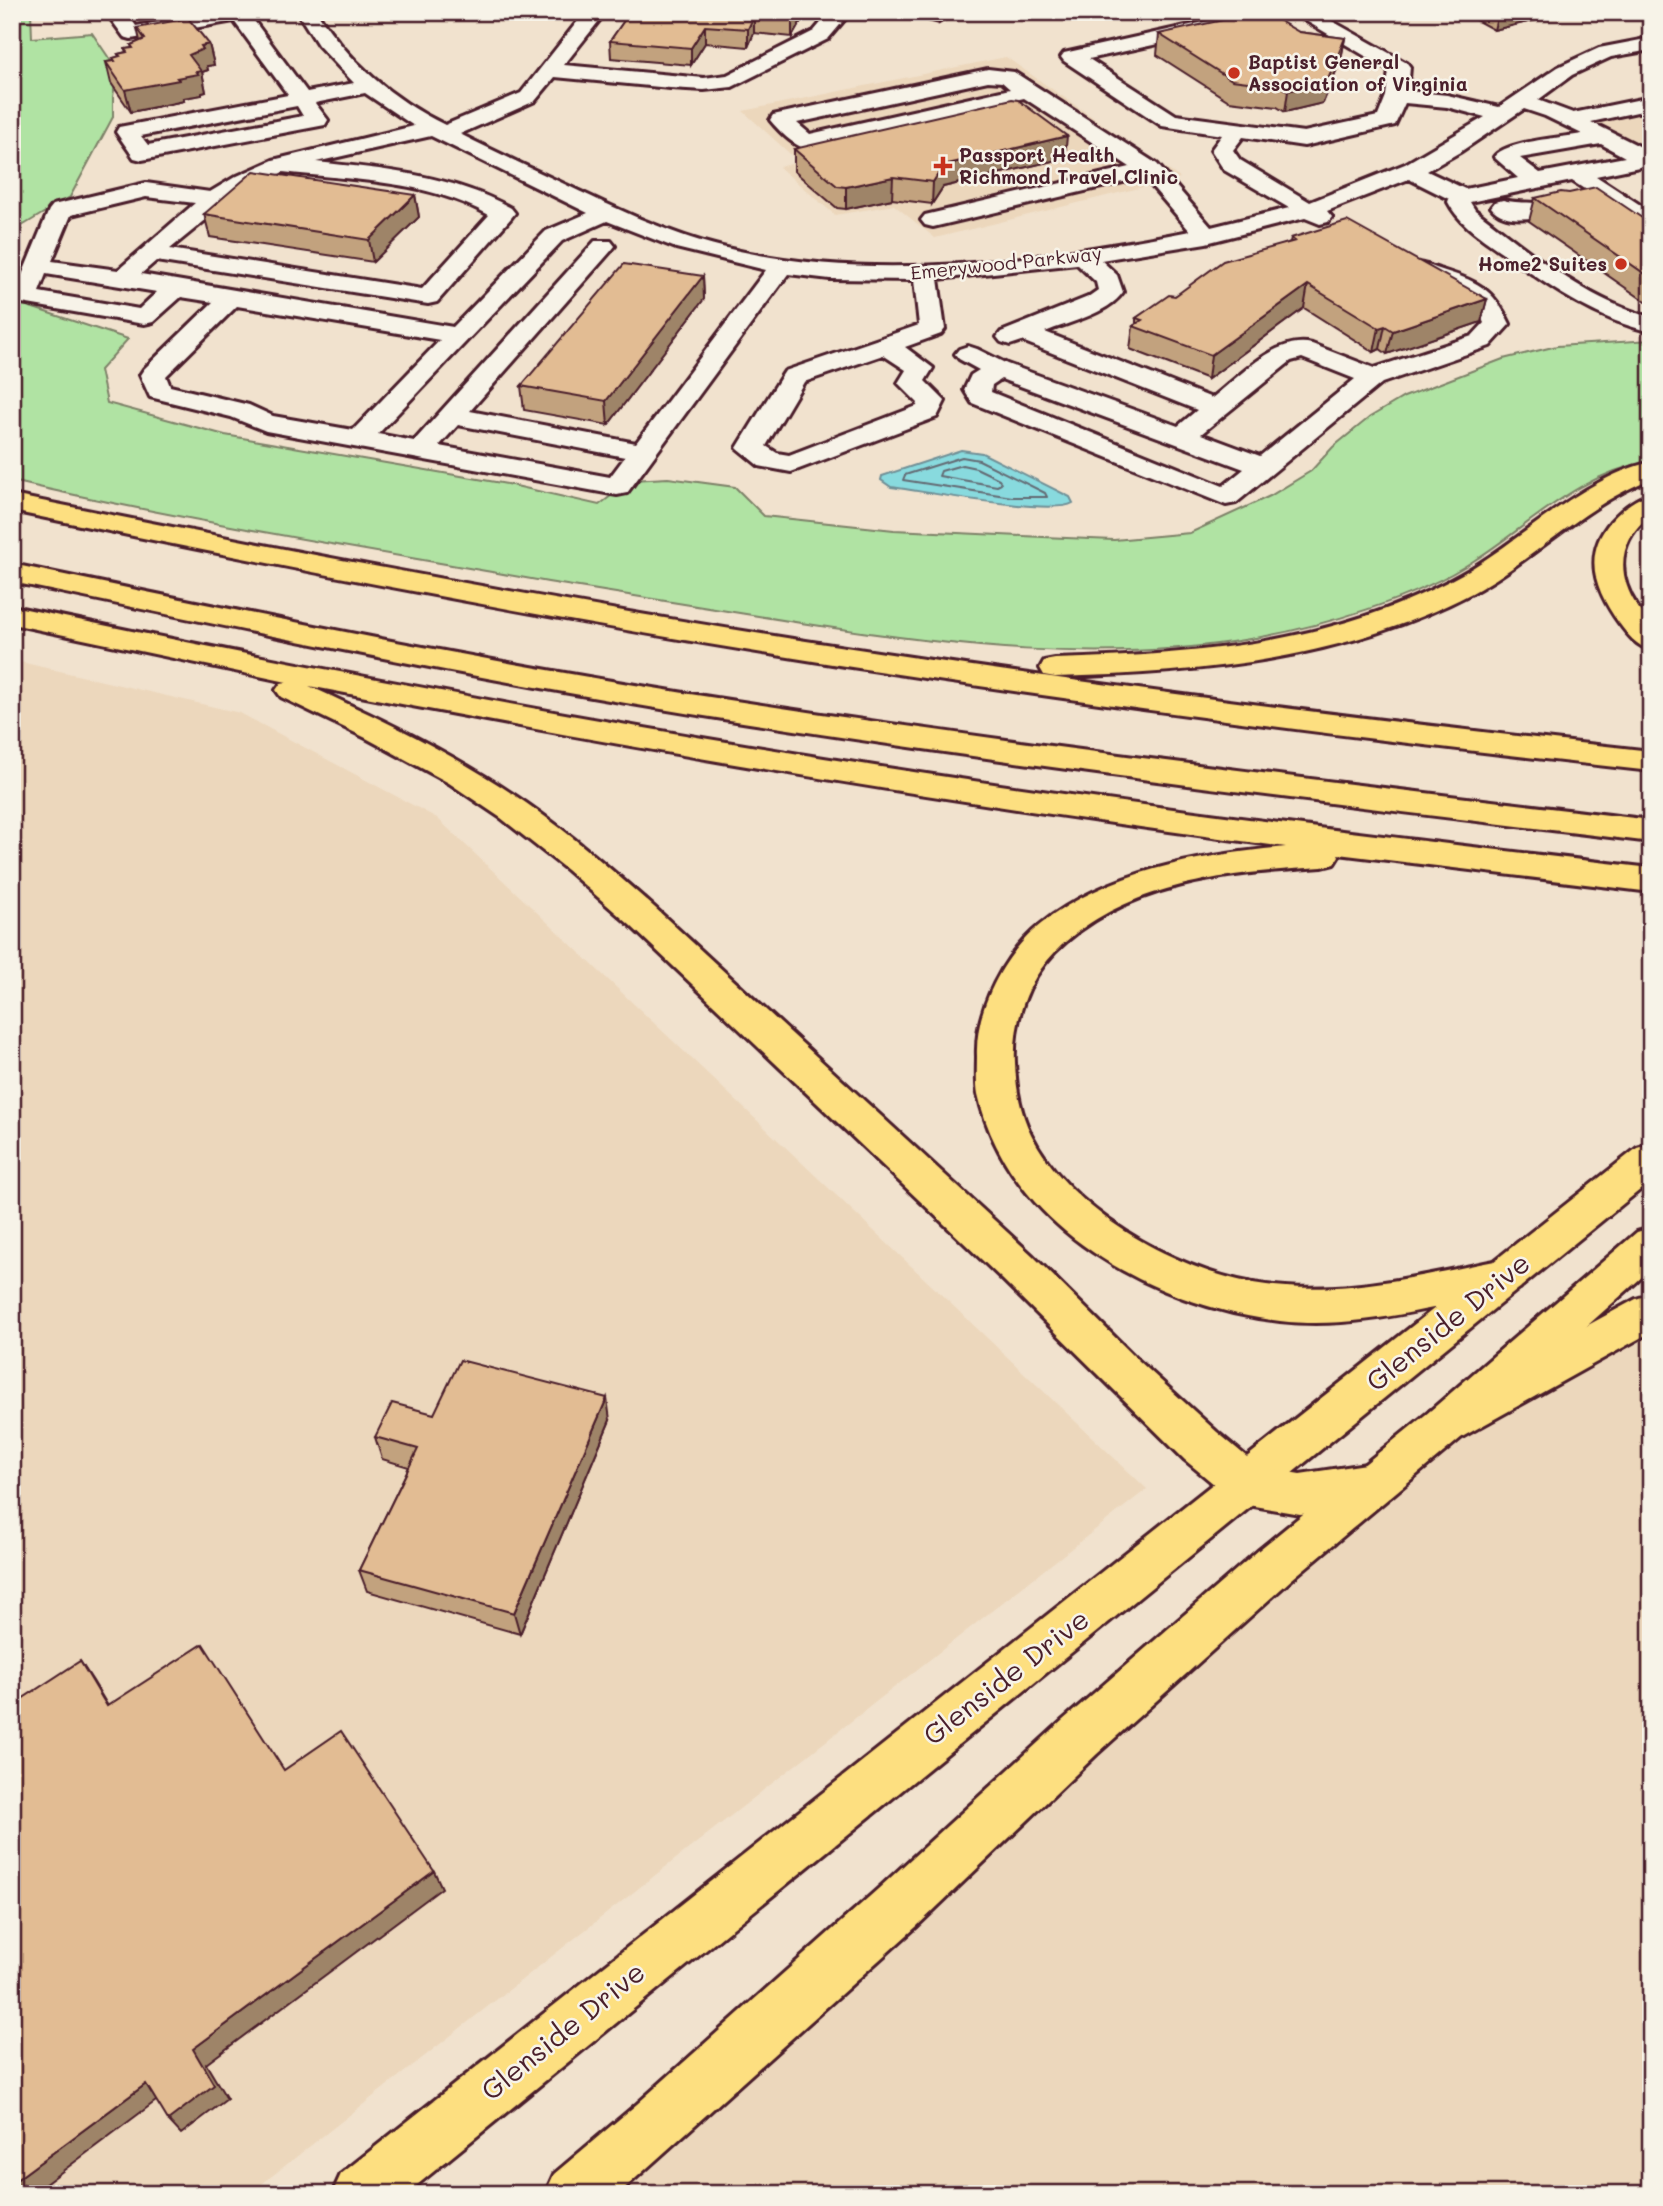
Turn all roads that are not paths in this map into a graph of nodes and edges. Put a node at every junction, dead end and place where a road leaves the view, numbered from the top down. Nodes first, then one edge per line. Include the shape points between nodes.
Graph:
1 (135, 12) edge
2 (307, 12) edge
3 (596, 12) edge
4 (841, 12) edge
5 (1277, 12) edge
6 (1301, 12) edge
7 (243, 13) edge
8 (1651, 44) edge
9 (552, 70) junction
10 (368, 86) junction
11 (1027, 91) junction
12 (1397, 96) junction
13 (302, 99) junction
14 (1520, 101) junction
15 (1651, 103) edge
16 (1500, 114) junction
17 (1571, 120) junction
18 (1237, 130) junction
19 (440, 131) junction
20 (1604, 137) junction
21 (1649, 160) edge
22 (281, 164) junction
23 (1149, 169) junction
24 (1409, 171) junction
25 (1576, 173) junction
26 (1536, 181) junction
27 (1605, 192) junction
28 (212, 199) junction
29 (1574, 203) edge
30 (1464, 205) junction
31 (1503, 207) junction
32 (1307, 210) junction
33 (1539, 210) edge
34 (607, 213) junction
35 (933, 220) dead end
36 (1651, 222) edge
37 (1348, 231) edge
38 (1206, 236) junction
39 (603, 246) dead end
40 (150, 253) junction
41 (1082, 255) junction
42 (1395, 258) edge
43 (38, 266) junction
44 (782, 266) junction
45 (925, 274) junction
46 (123, 278) junction
47 (176, 289) junction
48 (231, 298) junction
49 (456, 302) junction
50 (1651, 325) edge
51 (932, 329) junction
52 (1022, 332) junction
53 (458, 335) junction
54 (885, 345) junction
55 (968, 354) junction
56 (998, 369) junction
57 (1373, 377) junction
58 (1214, 408) junction
59 (450, 416) junction
60 (1182, 437) junction
61 (359, 439) junction
62 (421, 450) junction
63 (643, 452) junction
64 (1262, 466) junction
65 (1651, 470) edge
66 (1651, 502) edge
67 (12, 503) edge
68 (12, 573) edge
69 (12, 615) edge
70 (1651, 641) edge
71 (194, 655) junction
72 (877, 661) junction
73 (1651, 761) edge
74 (1651, 831) edge
75 (1569, 871) junction
76 (1651, 880) edge
77 (1651, 1159) edge
78 (1651, 1244) edge
79 (1505, 1276) junction
80 (1651, 1311) edge
81 (1446, 1424) junction
82 (1373, 1483) junction
83 (1248, 1485) junction
84 (361, 2194) edge
85 (574, 2194) edge

1 - 7 street via 118,15 131,33
2 - 10 street, Emerywood Parkway via 331,50
3 - 9 street
4 - 9 street via 821,35 732,81 681,82
5 - 18 street via 1071,57 1170,121
6 - 12 street via 1400,67
7 - 13 street
8 - 14 street, Emerywood Parkway via 1590,58
9 - 19 street via 528,97
10 - 13 street
10 - 19 street, Emerywood Parkway
11 - 11 street via 806,142 781,120 988,75 1007,76
11 - 23 street
12 - 16 street via 1447,101
12 - 18 street via 1387,120 1304,139
13 - 13 street via 153,127 127,132 142,153 317,120
14 - 16 street, Emerywood Parkway
14 - 17 street
15 - 17 street
16 - 24 street, Emerywood Parkway
17 - 20 street
18 - 32 street via 1222,150 1232,164
19 - 22 street
19 - 34 street, Emerywood Parkway
20 - 21 street
20 - 26 street via 1505,157
21 - 25 street
22 - 28 street via 251,175
22 - 49 street via 453,189 503,213
23 - 35 street
23 - 38 street
24 - 30 street
24 - 32 street, Emerywood Parkway
25 - 26 street
25 - 27 street
26 - 30 street
27 - 29 street
27 - 31 street
27 - 36 street
28 - 40 street
28 - 43 street via 146,190 61,210
30 - 31 street
30 - 50 street via 1546,272 1616,315
31 - 33 street via 1516,212
32 - 37 street
32 - 38 street, Emerywood Parkway
34 - 44 street, Emerywood Parkway via 670,240
34 - 49 street via 554,236
38 - 41 street, Emerywood Parkway
39 - 59 street
40 - 46 street
40 - 49 street
41 - 45 street, Emerywood Parkway
41 - 52 street via 1108,280 1111,292
42 - 57 street via 1478,293 1490,303 1497,324 1481,341
43 - 46 street
43 - 47 street via 25,297 144,317
44 - 45 street, Emerywood Parkway
44 - 63 street
45 - 51 street
46 - 47 street
47 - 48 street
48 - 53 street
48 - 61 street via 153,375 159,391 240,411 266,423
49 - 53 street
51 - 54 street
51 - 55 street
52 - 55 street
52 - 58 street
53 - 61 street
54 - 54 street via 794,377 751,448 769,460 791,464 928,411 932,401 911,383 920,368
55 - 56 street
56 - 60 street
56 - 64 street via 980,381 977,390 981,397 1226,497
57 - 58 street via 1303,349 1282,356
57 - 64 street
58 - 60 street
59 - 62 street
59 - 63 street
60 - 64 street
61 - 62 street
62 - 63 street via 617,487
65 - 72 main road via 1613,484 1460,587 1381,622 1325,640 1226,659 1133,666 1026,669
66 - 70 main road via 1617,530 1605,563 1613,595
67 - 72 main road via 439,587
68 - 74 main road via 446,661 747,713 1188,775
69 - 71 main road
71 - 75 main road via 550,723 816,767
71 - 83 main road via 365,723 473,784 575,858 986,1238 1181,1428
72 - 73 main road via 1290,720
75 - 76 main road
75 - 79 main road via 1323,856 1179,874 1107,900 1052,934 1028,960 997,1021 996,1090 1013,1140 1027,1163 1086,1225 1162,1272 1252,1301 1302,1306 1349,1304
77 - 79 main road, Glenside Drive
78 - 81 main road
79 - 83 main road, Glenside Drive
80 - 81 main road
81 - 82 main road
82 - 83 main road via 1300,1494
82 - 85 main road via 1080,1737 897,1908
83 - 84 main road, Glenside Drive

